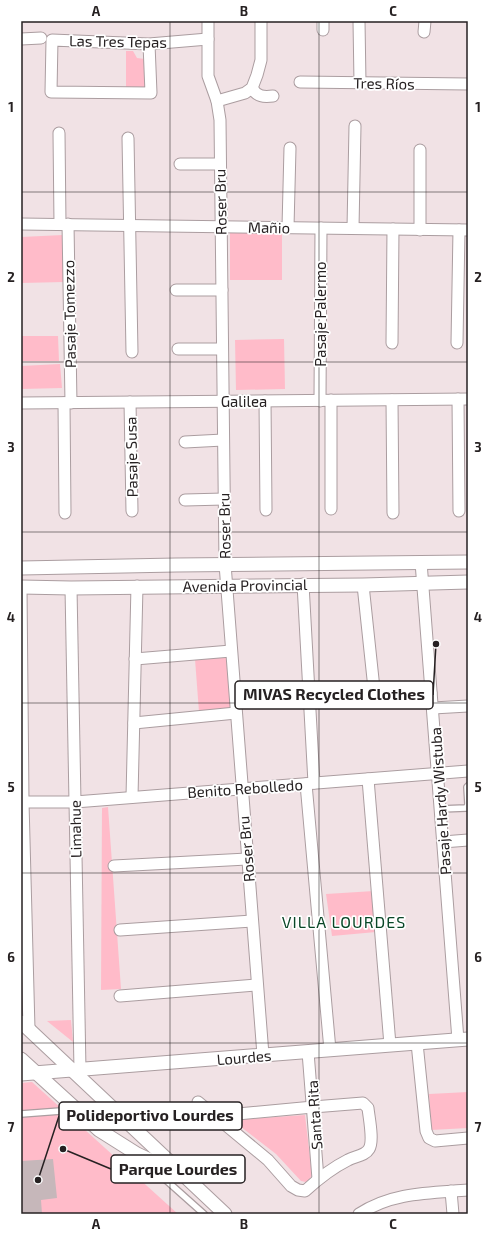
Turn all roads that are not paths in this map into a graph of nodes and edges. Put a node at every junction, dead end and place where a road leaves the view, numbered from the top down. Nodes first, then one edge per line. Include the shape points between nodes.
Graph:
1 (208, 21) edge
2 (261, 21) edge
3 (359, 21) edge
4 (21, 39) edge
5 (46, 39) junction
6 (208, 39) junction
7 (149, 44) junction
8 (300, 82) dead end
9 (360, 83) junction
10 (468, 84) edge
11 (252, 88) junction
12 (273, 96) dead end
13 (217, 102) junction
14 (355, 126) dead end
15 (59, 133) dead end
16 (128, 138) dead end
17 (290, 148) dead end
18 (420, 150) dead end
19 (180, 164) dead end
20 (220, 164) junction
21 (21, 224) edge
22 (64, 224) junction
23 (130, 225) junction
24 (221, 227) junction
25 (288, 227) junction
26 (321, 228) junction
27 (353, 228) junction
28 (393, 229) junction
29 (420, 230) junction
30 (464, 230) edge
31 (176, 290) dead end
32 (222, 290) junction
33 (392, 343) dead end
34 (458, 343) dead end
35 (178, 349) dead end
36 (222, 349) junction
37 (132, 352) dead end
38 (463, 399) edge
39 (392, 400) junction
40 (265, 401) junction
41 (325, 401) junction
42 (130, 402) junction
43 (223, 402) junction
44 (21, 403) edge
45 (67, 403) junction
46 (223, 440) junction
47 (185, 442) dead end
48 (224, 499) junction
49 (185, 500) dead end
50 (331, 509) dead end
51 (266, 510) dead end
52 (132, 511) dead end
53 (459, 511) dead end
54 (65, 513) dead end
55 (393, 513) dead end
56 (421, 562) junction
57 (468, 562) edge
58 (225, 564) junction
59 (21, 568) edge
60 (468, 582) edge
61 (423, 583) junction
62 (303, 584) junction
63 (226, 585) junction
64 (363, 585) junction
65 (137, 586) junction
66 (21, 587) edge
67 (70, 588) junction
68 (231, 651) junction
69 (135, 659) junction
70 (431, 693) junction
71 (375, 698) junction
72 (310, 702) junction
73 (468, 706) edge
74 (433, 708) junction
75 (236, 713) junction
76 (134, 723) junction
77 (468, 771) edge
78 (438, 774) junction
79 (368, 779) junction
80 (310, 783) junction
81 (468, 786) edge
82 (242, 789) junction
83 (132, 797) junction
84 (22, 802) edge
85 (75, 802) junction
86 (468, 805) edge
87 (440, 810) junction
88 (468, 840) edge
89 (443, 842) junction
90 (247, 859) junction
91 (114, 866) dead end
92 (252, 921) junction
93 (120, 930) dead end
94 (257, 984) junction
95 (120, 996) dead end
96 (25, 1026) edge
97 (463, 1039) edge
98 (417, 1043) junction
99 (390, 1045) junction
100 (330, 1050) junction
101 (308, 1052) junction
102 (263, 1055) junction
103 (21, 1059) edge
104 (76, 1070) junction
105 (36, 1073) junction
106 (21, 1074) edge
107 (198, 1102) dead end
108 (313, 1107) junction
109 (77, 1110) junction
110 (21, 1114) edge
111 (217, 1116) junction
112 (468, 1138) edge
113 (137, 1154) junction
114 (184, 1176) junction
115 (318, 1179) junction
116 (468, 1190) edge
117 (451, 1191) junction
118 (204, 1214) edge
119 (225, 1214) edge
120 (359, 1214) edge
121 (453, 1214) edge

1 - 6 street, Roser Bru
2 - 11 street via 261,60
3 - 9 street
4 - 5 street, Las Tres Tepas
5 - 7 street, Las Tres Tepas
5 - 7 street via 51,92 151,93
6 - 7 street, Las Tres Tepas
6 - 13 street, Roser Bru via 208,76
8 - 9 street, Tres Ríos
9 - 10 street, Tres Ríos
11 - 12 street via 260,96
11 - 13 street via 245,93
13 - 20 street, Roser Bru via 220,120
14 - 27 street
15 - 22 street, Pasaje Tomezzo
16 - 23 street
17 - 25 street
18 - 29 street
19 - 20 street
20 - 24 street, Roser Bru
21 - 22 street, Mañio
22 - 23 street, Mañio
22 - 45 street, Pasaje Tomezzo
23 - 24 street, Mañio
23 - 37 street
24 - 25 street, Mañio
24 - 32 street, Roser Bru
25 - 26 street, Mañio
26 - 27 street, Mañio
26 - 41 street, Pasaje Palermo
27 - 28 street, Mañio
28 - 29 street, Mañio
28 - 33 street
29 - 30 street, Mañio
30 - 34 street
31 - 32 street
32 - 36 street, Roser Bru
35 - 36 street
36 - 43 street, Roser Bru
38 - 39 street, Galilea
38 - 53 street
39 - 41 street, Galilea
39 - 55 street
40 - 41 street, Galilea
40 - 43 street, Galilea
40 - 51 street
41 - 50 street, Pasaje Palermo
42 - 43 street, Galilea
42 - 45 street, Galilea
42 - 52 street, Pasaje Susa
43 - 46 street, Roser Bru
44 - 45 street, Galilea
45 - 54 street, Pasaje Tomezzo
46 - 47 street
46 - 48 street, Roser Bru
48 - 49 street
48 - 58 street, Roser Bru
56 - 57 street, Avenida Provincial
56 - 58 street, Avenida Provincial
56 - 61 street, Pasaje Hardy Wistuba
58 - 59 street, Avenida Provincial
58 - 63 street, Roser Bru
60 - 61 street, Avenida Provincial
61 - 64 street, Avenida Provincial
61 - 70 street, Pasaje Hardy Wistuba
62 - 63 street, Avenida Provincial
62 - 64 street, Avenida Provincial
62 - 72 street
63 - 65 street, Avenida Provincial
63 - 68 street, Roser Bru
64 - 71 street
65 - 67 street, Avenida Provincial
65 - 69 street
66 - 67 street, Avenida Provincial
66 - 84 street
67 - 85 street, Limahue
68 - 69 street
68 - 75 street, Roser Bru
69 - 76 street
70 - 71 street
70 - 74 street, Pasaje Hardy Wistuba
71 - 72 street
72 - 80 street
73 - 74 street
74 - 78 street, Pasaje Hardy Wistuba
75 - 76 street
75 - 82 street, Roser Bru
76 - 83 street
77 - 78 street, Benito Rebolledo
78 - 79 street, Benito Rebolledo
78 - 87 street, Pasaje Hardy Wistuba
79 - 80 street, Benito Rebolledo
79 - 99 street
80 - 82 street, Benito Rebolledo
80 - 100 street
81 - 86 lane
82 - 83 street, Benito Rebolledo
82 - 90 street, Roser Bru
83 - 85 street, Benito Rebolledo
84 - 85 street, Benito Rebolledo
84 - 96 street
85 - 104 street, Limahue
86 - 87 lane via 466,808
87 - 89 street, Pasaje Hardy Wistuba
88 - 89 street
89 - 97 street, Pasaje Hardy Wistuba
90 - 91 street
90 - 92 street, Roser Bru
92 - 93 street
92 - 94 street, Roser Bru
94 - 95 street
94 - 102 street, Roser Bru
96 - 104 street
97 - 98 street, Lourdes
98 - 99 street, Lourdes
98 - 112 street via 426,1131 429,1138 435,1141
99 - 100 street, Lourdes
100 - 101 street, Lourdes
101 - 102 street, Lourdes
101 - 108 street, Santa Rita
102 - 104 street, Lourdes
103 - 105 street
104 - 105 street, Lourdes
104 - 114 street
105 - 106 street, Lourdes
105 - 109 street
107 - 111 street
108 - 111 street
108 - 115 street, Santa Rita
108 - 115 street via 363,1103 368,1108 371,1143 365,1153 342,1163
109 - 110 lane
109 - 113 street via 99,1130
111 - 115 street via 298,1190 305,1191
113 - 114 street
113 - 118 lane
114 - 119 street
116 - 117 street
117 - 120 street via 392,1198
117 - 121 street

